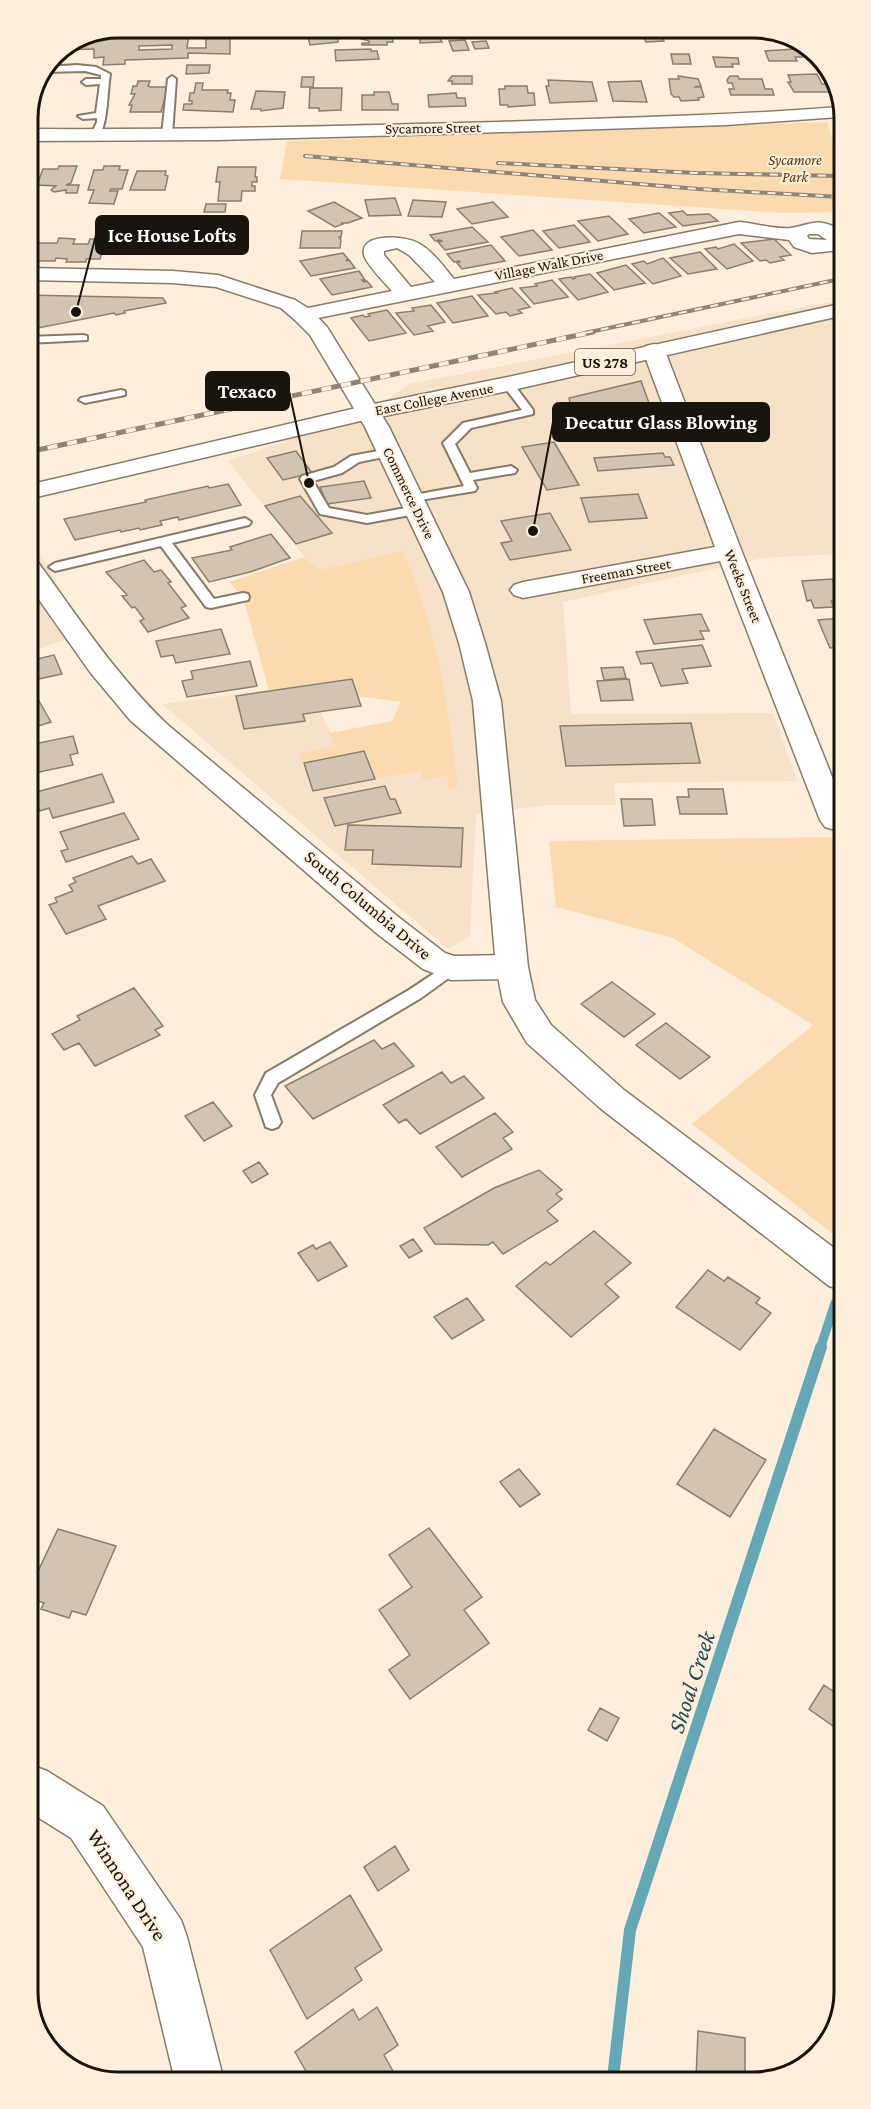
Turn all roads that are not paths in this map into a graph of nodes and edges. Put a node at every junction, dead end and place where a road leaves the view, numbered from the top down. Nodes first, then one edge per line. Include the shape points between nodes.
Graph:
1 (53, 70) edge
2 (172, 79) dead end
3 (105, 81) junction
4 (86, 82) dead end
5 (833, 112) edge
6 (83, 116) dead end
7 (100, 116) junction
8 (38, 135) edge
9 (96, 135) junction
10 (167, 135) junction
11 (796, 234) dead end
12 (38, 274) edge
13 (448, 285) junction
14 (406, 294) junction
15 (834, 311) edge
16 (303, 315) junction
17 (83, 339) dead end
18 (38, 340) edge
19 (654, 351) junction
20 (508, 384) junction
21 (121, 393) dead end
22 (85, 400) dead end
23 (369, 412) junction
24 (389, 453) junction
25 (511, 470) dead end
26 (466, 477) junction
27 (38, 490) edge
28 (415, 504) junction
29 (245, 522) dead end
30 (164, 541) junction
31 (729, 552) junction
32 (41, 567) edge
33 (523, 590) dead end
34 (243, 597) dead end
35 (834, 817) edge
36 (512, 967) junction
37 (451, 968) junction
38 (272, 1122) dead end
39 (834, 1269) edge
40 (38, 1791) edge
41 (197, 2071) edge

1 - 3 lane via 102,71
2 - 10 lane
3 - 4 lane
3 - 7 lane via 98,97
5 - 10 street, Sycamore Street via 523,126
6 - 7 lane
7 - 9 lane via 102,122
8 - 9 street, Sycamore Street
9 - 10 street, Sycamore Street
11 - 13 street, Village Walk Drive via 739,228
12 - 16 street, Commerce Drive via 199,278 272,297
13 - 14 street, Village Walk Drive
13 - 14 street via 410,245 383,243 374,248 374,256
14 - 16 street, Village Walk Drive
15 - 19 street, East College Avenue / US 278
16 - 23 street, Commerce Drive via 319,332
17 - 18 lane
19 - 20 street, East College Avenue / US 278
19 - 31 street, Weeks Street
20 - 23 street, East College Avenue / US 278
20 - 26 lane via 528,412 467,425 449,443
21 - 22 lane
23 - 24 street, Commerce Drive
23 - 27 street, East College Avenue / US 278
24 - 28 street, Commerce Drive
24 - 28 lane via 355,459 338,470 306,479 324,511 366,519
25 - 26 lane
26 - 28 lane via 471,488
28 - 36 street, Commerce Drive via 456,592 487,701
29 - 30 lane
30 - 32 lane
30 - 34 lane via 211,604
31 - 33 street, Freeman Street
31 - 35 street, Weeks Street
32 - 37 street, South Columbia Drive via 100,666 159,732 386,924 434,961
36 - 37 street, South Columbia Drive
36 - 39 street via 519,1002 539,1034 612,1099
37 - 38 lane via 415,994 272,1078 263,1095
40 - 41 street, Winnona Drive via 87,1822 164,1937

